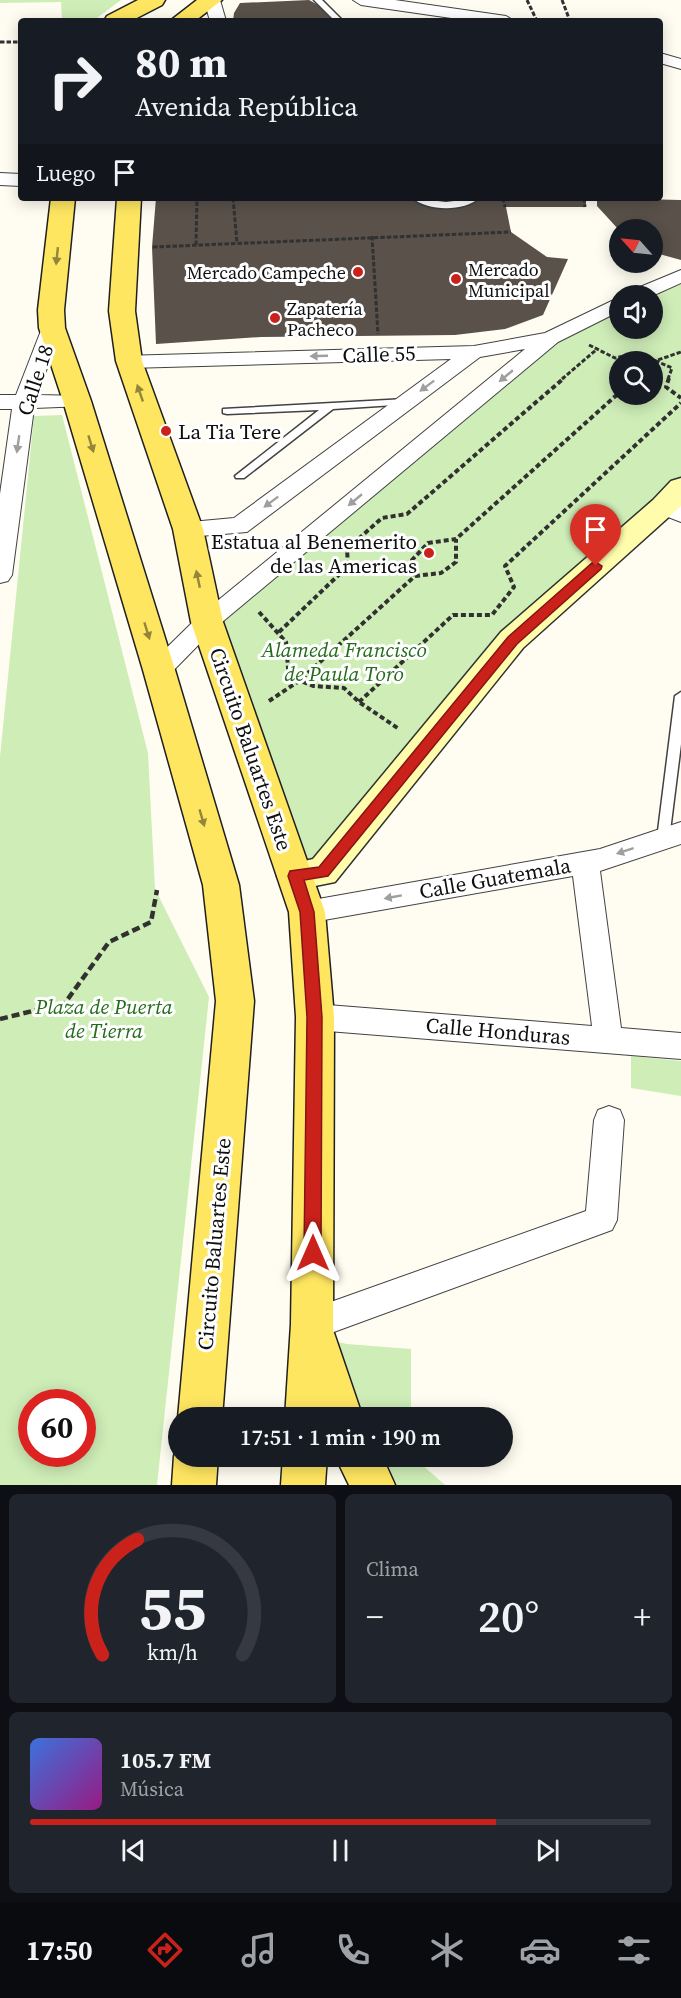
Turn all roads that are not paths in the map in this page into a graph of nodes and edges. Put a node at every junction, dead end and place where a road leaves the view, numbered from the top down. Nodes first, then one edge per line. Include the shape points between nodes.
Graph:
1 (154, 0) edge
2 (212, 0) edge
3 (318, 0) edge
4 (361, 0) edge
5 (121, 18) edge
6 (185, 18) edge
7 (217, 18) edge
8 (336, 18) edge
9 (485, 18) edge
10 (663, 59) edge
11 (681, 64) edge
12 (0, 179) edge
13 (18, 180) edge
14 (63, 201) edge
15 (129, 201) edge
16 (424, 201) edge
17 (470, 201) edge
18 (681, 276) edge
19 (660, 285) edge
20 (609, 309) edge
21 (52, 328) junction
22 (559, 334) junction
23 (474, 351) junction
24 (129, 361) junction
25 (24, 401) junction
26 (77, 401) junction
27 (0, 402) edge
28 (406, 402) junction
29 (330, 406) junction
30 (227, 411) dead end
31 (240, 476) dead end
32 (675, 503) edge
33 (188, 529) junction
34 (0, 575) edge
35 (207, 622) junction
36 (159, 670) junction
37 (681, 696) edge
38 (672, 836) edge
39 (585, 862) junction
40 (295, 876) junction
41 (307, 912) junction
42 (315, 1017) junction
43 (608, 1040) junction
44 (681, 1046) edge
45 (609, 1120) dead end
46 (312, 1324) junction
47 (201, 1407) edge
48 (308, 1407) edge
49 (337, 1407) edge
50 (195, 1467) edge
51 (304, 1467) edge
52 (363, 1467) edge
53 (194, 1485) edge
54 (303, 1485) edge
55 (373, 1485) edge

1 - 5 main road
2 - 6 main road
2 - 7 street
3 - 8 lane
4 - 9 street
10 - 11 street
12 - 13 street
14 -> 21 main road, Circuito Baluartes Este
15 - 24 main road, Circuito Baluartes Este via 122,311
16 - 17 lane
18 - 19 street
20 - 22 street, Calle 55
21 - 25 street, Calle 18
21 - 26 main road, Circuito Baluartes Este
22 - 23 street, Calle 55
22 -> 35 street
23 -> 24 street, Calle 55
23 -> 28 street
33 -> 24 main road, Circuito Baluartes Este
25 - 26 street
25 - 27 street
25 -> 34 street, Calle 18
26 -> 36 main road, Circuito Baluartes Este
28 - 29 lane
28 -> 33 street via 239,526
29 - 30 lane
29 - 31 lane
32 - 40 street via 512,640 323,872
35 -> 33 main road, Circuito Baluartes Este
35 - 36 street
35 - 40 main road, Circuito Baluartes Este
36 -> 47 main road, Circuito Baluartes Este via 221,885 235,1001
37 - 38 lane
38 -> 39 street, Calle Guatemala
39 -> 41 street, Calle Guatemala
39 - 43 street
40 - 41 main road, Circuito Baluartes Este
41 - 42 main road, Circuito Baluartes Este
42 - 43 street, Calle Honduras
42 - 46 main road, Circuito Baluartes Este
43 - 44 street, Calle Honduras
45 - 46 street via 601,1220
46 - 48 main road, Circuito Baluartes Este
46 - 49 main road
50 - 53 main road
51 - 54 main road
52 - 55 main road

